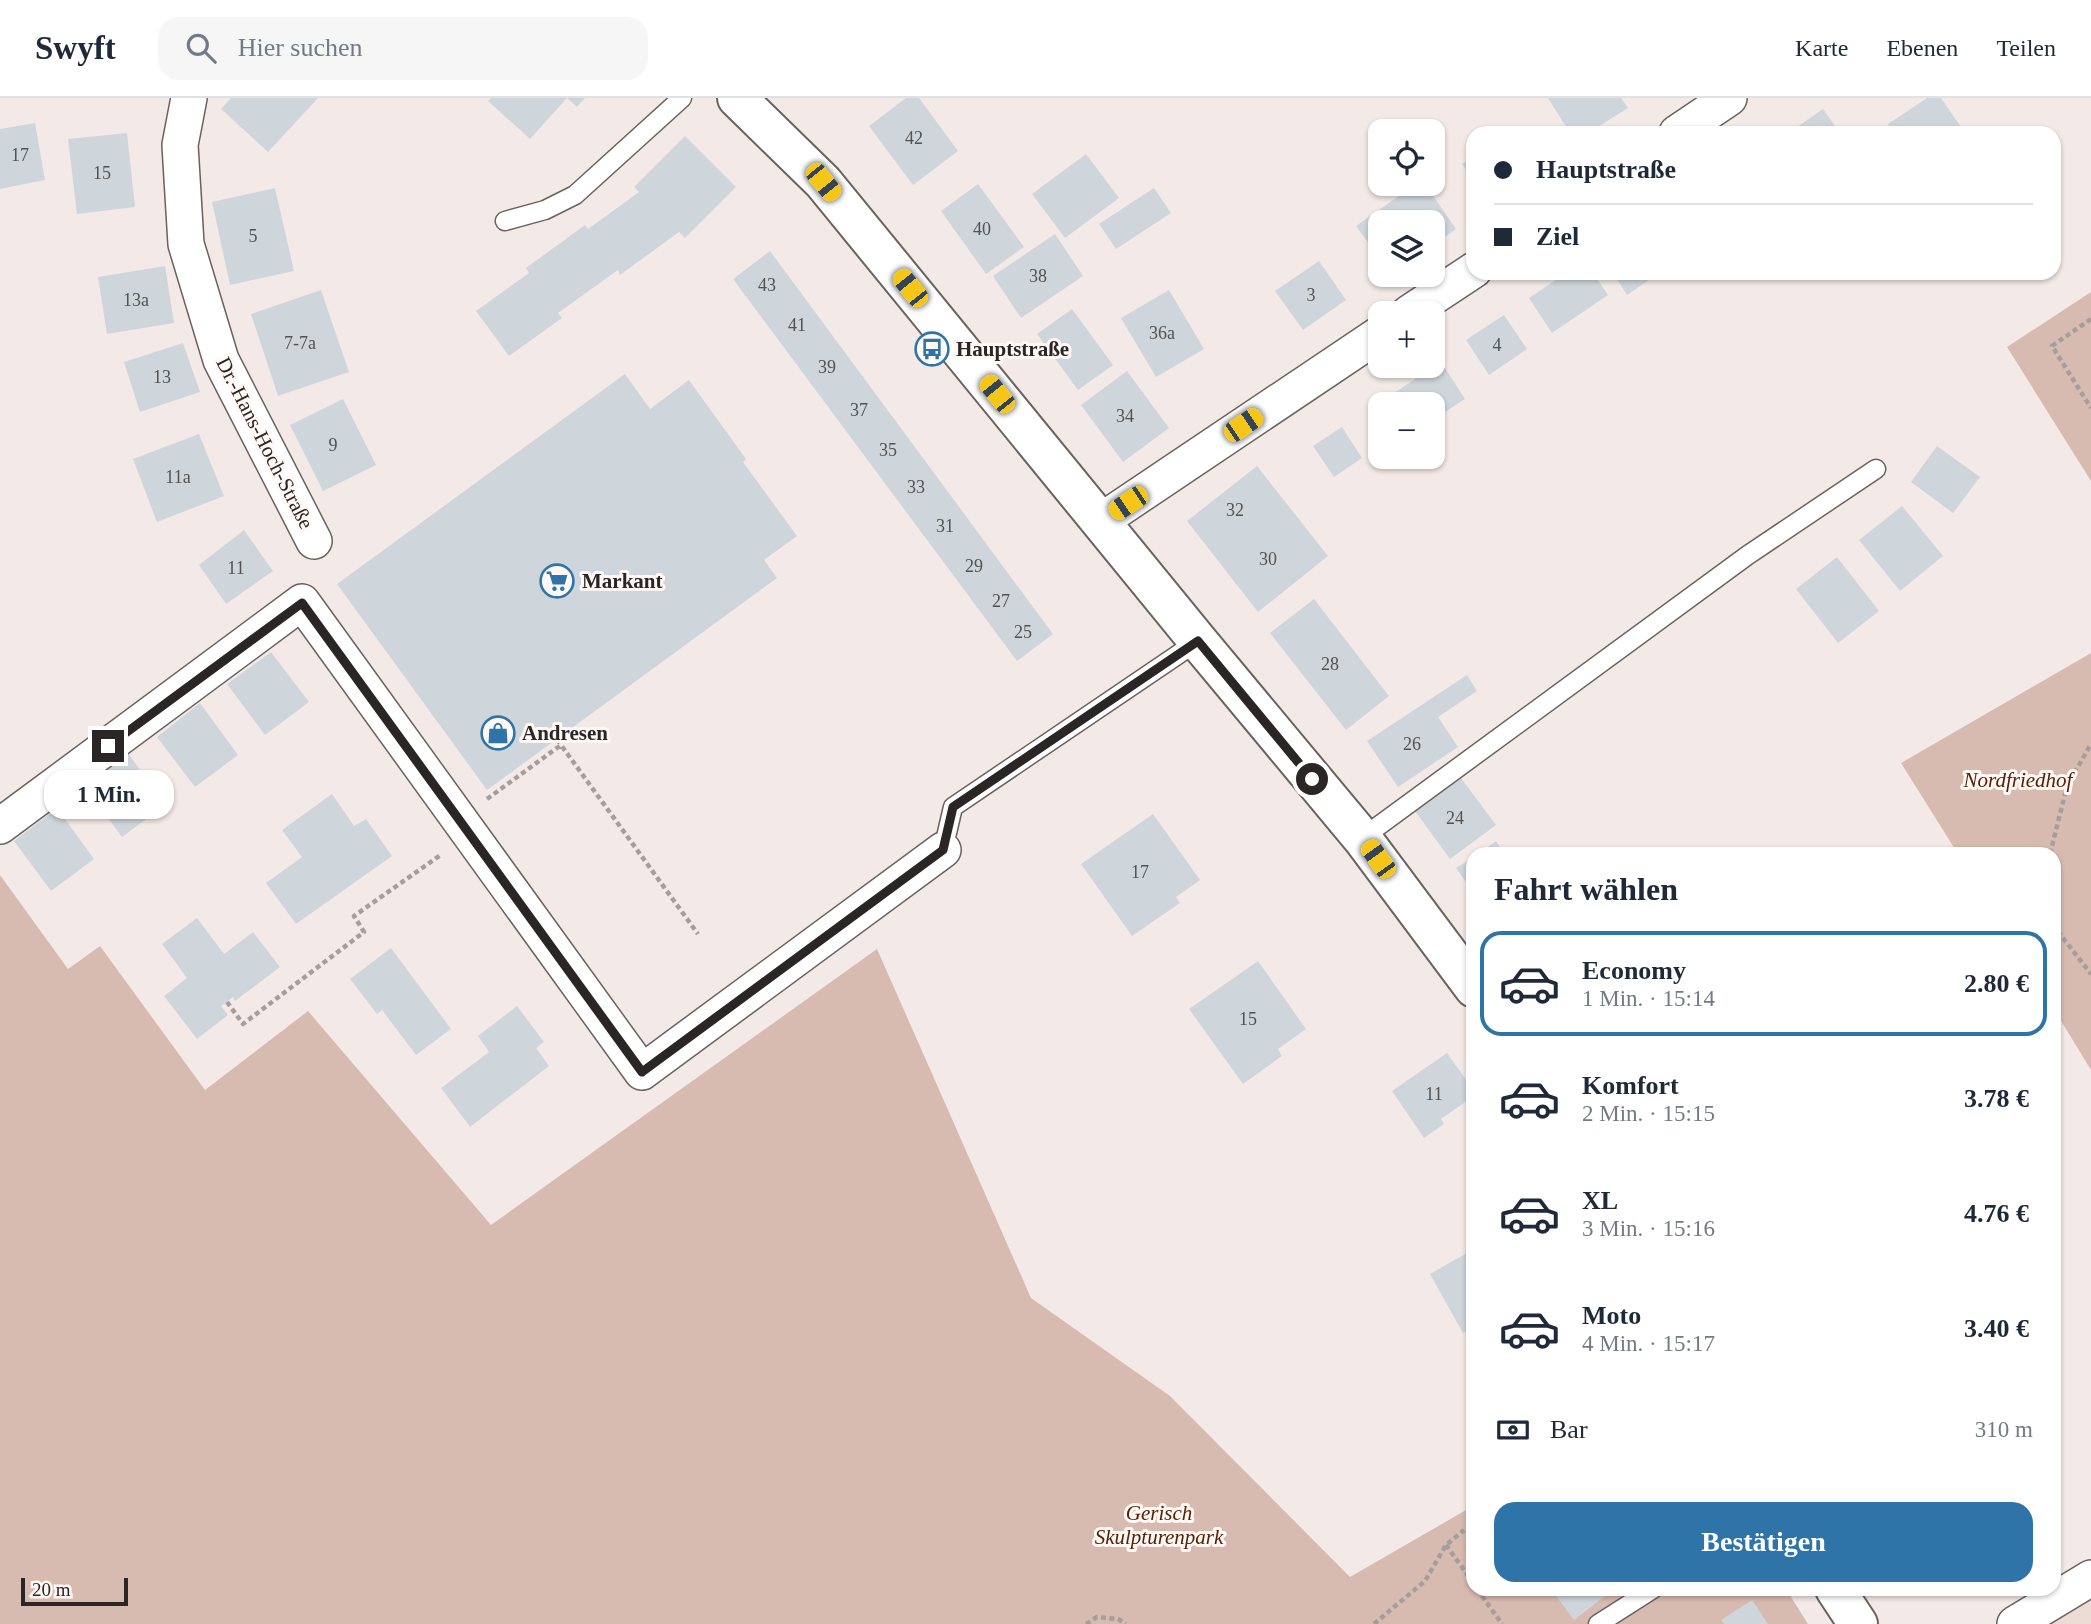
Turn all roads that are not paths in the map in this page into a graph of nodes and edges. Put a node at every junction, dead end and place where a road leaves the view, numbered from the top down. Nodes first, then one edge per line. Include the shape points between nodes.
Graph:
1 (189, 98) edge
2 (682, 98) edge
3 (737, 98) edge
4 (1729, 98) edge
5 (1687, 126) edge
6 (505, 221) dead end
7 (1466, 275) edge
8 (1427, 301) edge
9 (1368, 342) edge
10 (1876, 469) dead end
11 (1101, 521) junction
12 (314, 541) dead end
13 (1198, 641) junction
14 (0, 826) edge
15 (1362, 838) junction
16 (943, 850) joint
17 (1466, 977) edge
18 (2091, 1578) edge
19 (1642, 1596) edge
20 (1840, 1596) edge
21 (1598, 1624) edge
22 (1858, 1624) edge
23 (2015, 1624) edge

1 - 12 street, Dr.-Hans-Hoch-Straße via 180,145 186,244 221,360
2 - 6 lane via 575,195 545,210
3 - 11 street via 823,182
4 - 5 street
7 - 8 street
9 - 11 street
10 - 15 lane via 1748,555
11 - 13 street
13 - 15 street
13 - 16 lane via 953,807
14 - 16 street via 302,603 642,1072
15 - 17 street
18 - 23 street
19 - 21 lane
20 - 22 street

